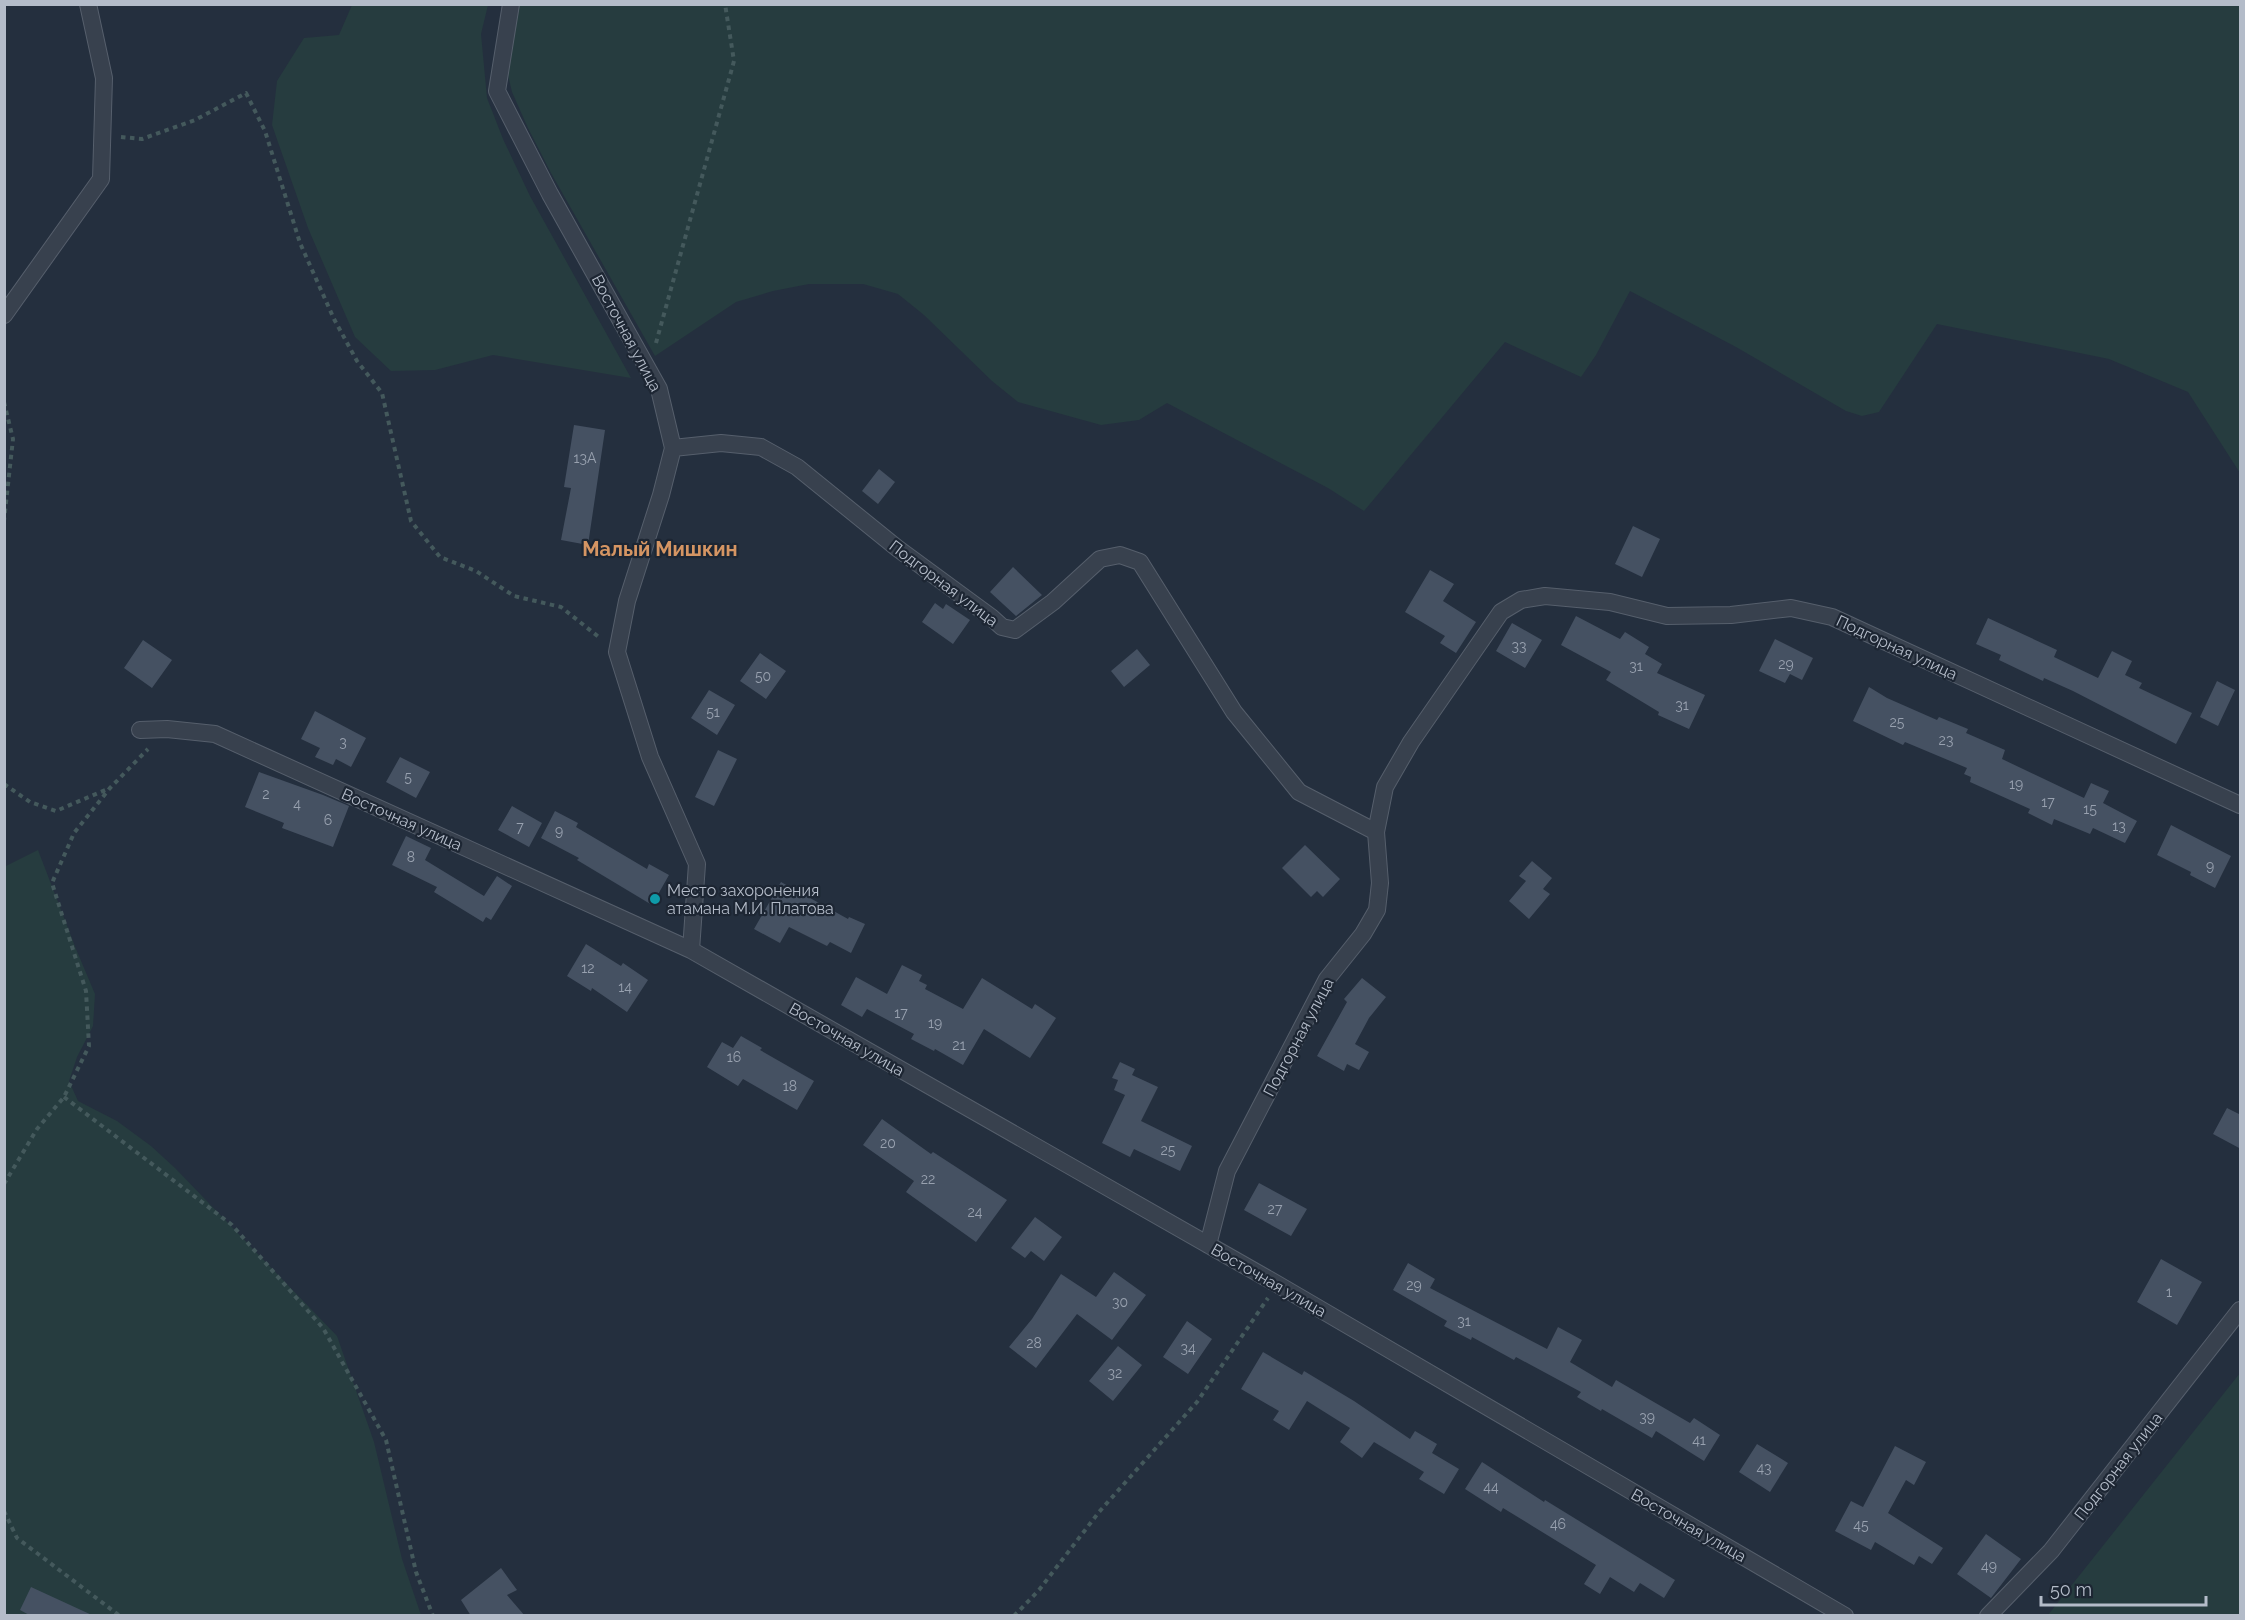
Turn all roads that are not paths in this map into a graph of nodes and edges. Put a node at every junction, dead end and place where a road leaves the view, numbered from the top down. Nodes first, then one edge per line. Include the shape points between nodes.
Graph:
1 (88, 4) edge
2 (511, 4) edge
3 (4, 315) edge
4 (673, 448) junction
5 (140, 730) dead end
6 (2241, 804) edge
7 (1376, 832) junction
8 (691, 950) junction
9 (1208, 1245) junction
10 (2241, 1310) edge
11 (1845, 1616) edge
12 (1988, 1616) edge

1 - 3 street via 104,78 101,179
2 - 4 street, Восточная улица via 497,91 659,389
4 - 7 street, Подгорная улица via 721,443 761,447 797,467 1002,627 1015,630 1028,621 1100,559 1120,555 1140,562 1234,712 1299,792
4 - 8 street, Восточная улица via 627,601 617,652 650,757 697,864
5 - 8 street, Восточная улица via 215,734
6 - 7 street, Подгорная улица via 1832,616 1791,608 1731,615 1667,616 1610,602 1545,596 1521,600 1501,612 1411,741 1385,787
7 - 9 street, Подгорная улица via 1380,883 1377,910 1327,979 1227,1171
8 - 9 street, Восточная улица
9 - 11 street, Восточная улица
10 - 12 street, Подгорная улица via 2051,1551

